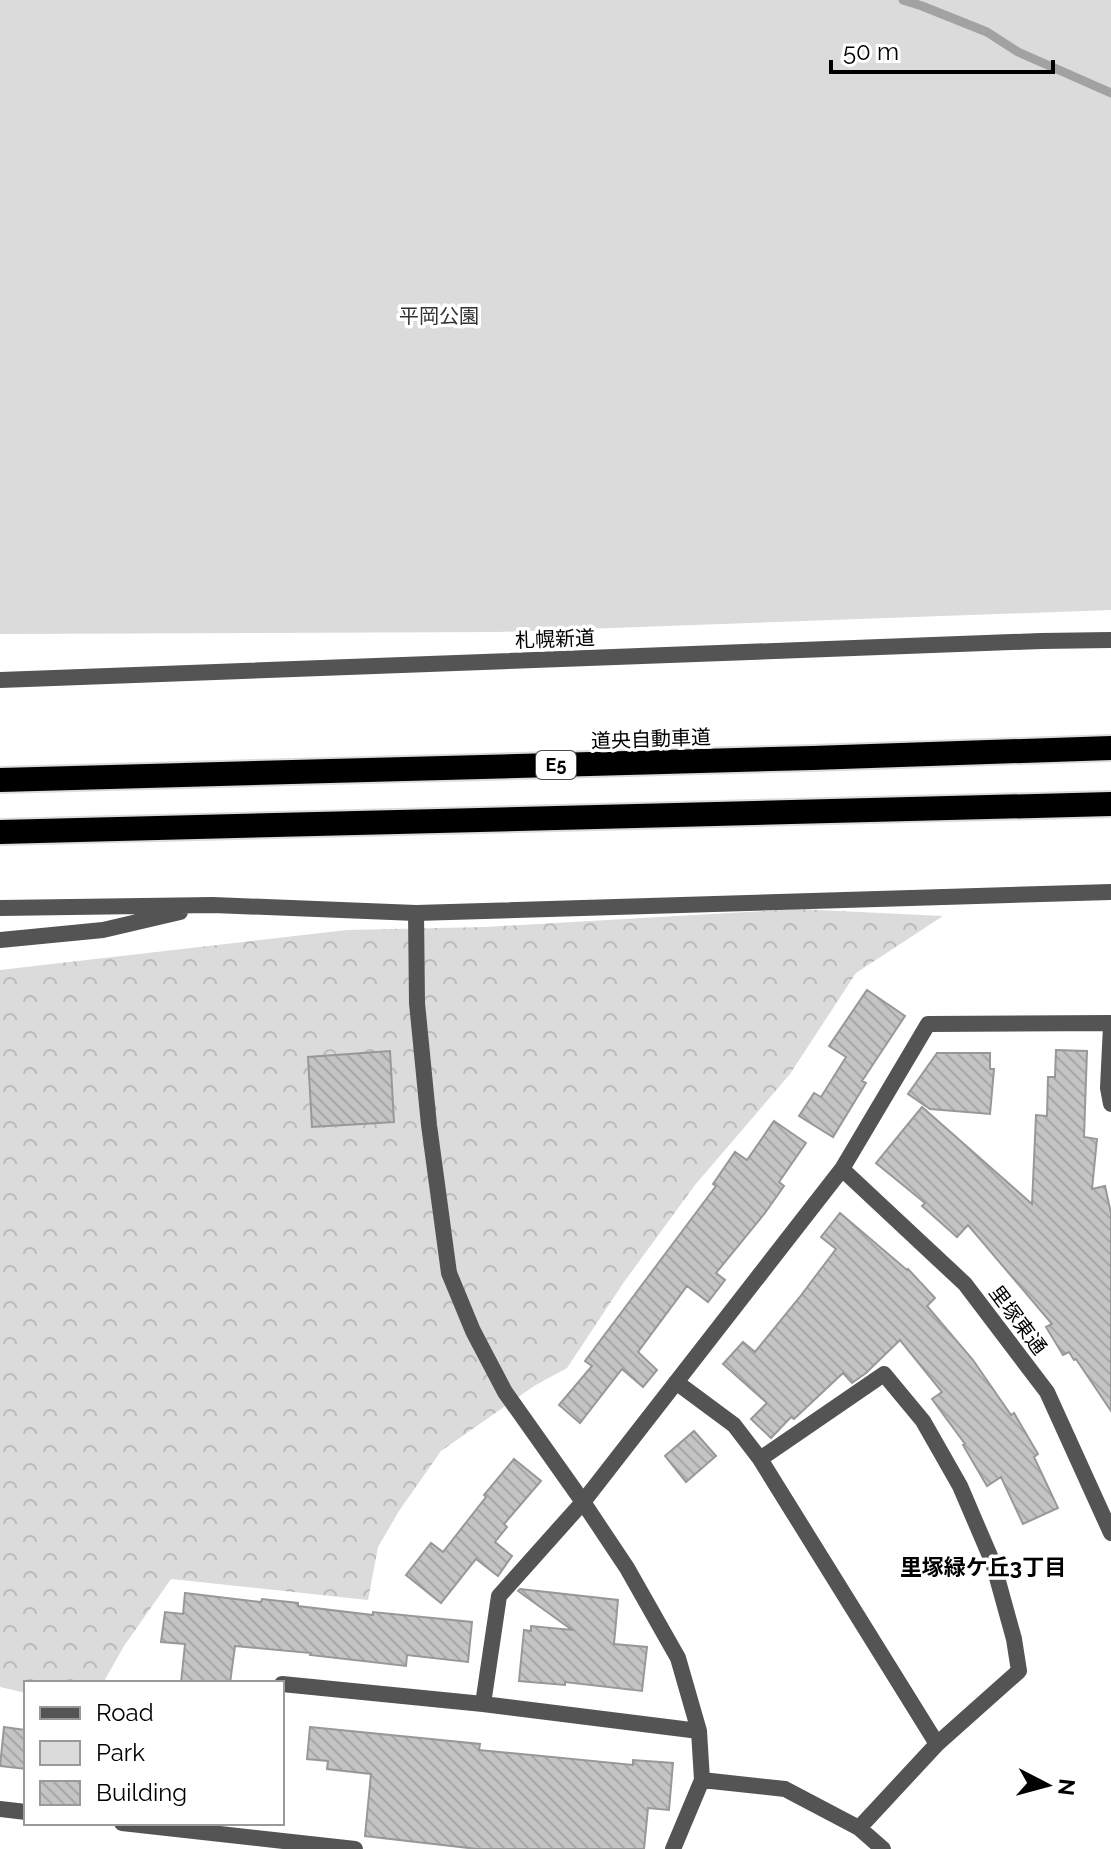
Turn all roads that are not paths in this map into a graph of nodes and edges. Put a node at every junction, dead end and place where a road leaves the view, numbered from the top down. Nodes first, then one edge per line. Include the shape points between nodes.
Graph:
1 (1111, 640) edge
2 (0, 680) edge
3 (1111, 748) edge
4 (0, 780) edge
5 (1111, 804) edge
6 (0, 832) edge
7 (1111, 892) edge
8 (213, 905) junction
9 (0, 908) edge
10 (416, 913) junction
11 (0, 940) edge
12 (1111, 1024) edge
13 (1111, 1104) edge
14 (842, 1169) junction
15 (676, 1382) junction
16 (760, 1459) junction
17 (583, 1502) junction
18 (1111, 1533) edge
19 (284, 1684) edge
20 (483, 1704) junction
21 (699, 1731) junction
22 (937, 1744) junction
23 (702, 1780) junction
24 (0, 1809) edge
25 (24, 1812) edge
26 (141, 1825) edge
27 (859, 1828) junction
28 (256, 1837) edge
29 (355, 1849) edge
30 (673, 1849) edge
31 (883, 1849) edge

1 - 2 street, 札幌新道
3 - 4 highway, 道央自動車道 / E5
5 - 6 highway
7 - 10 street
8 - 9 street
8 - 10 street
8 - 11 street via 103,930
10 - 17 street via 417,1003 449,1273 505,1392
12 - 13 street
12 - 14 street via 928,1024
14 - 15 street
14 - 18 street, 里塚東通 via 965,1284 1047,1392
15 - 16 street via 734,1425
15 - 17 street
16 - 22 street
16 - 22 street via 884,1374 923,1421 960,1486 993,1563 1019,1671
17 - 20 street via 499,1596
17 - 21 street via 678,1658
19 - 20 street
20 - 21 street
21 - 23 street
22 - 27 street
23 - 27 street via 785,1789
23 - 30 street
24 - 25 street
26 - 28 street
27 - 31 street
28 - 29 street

